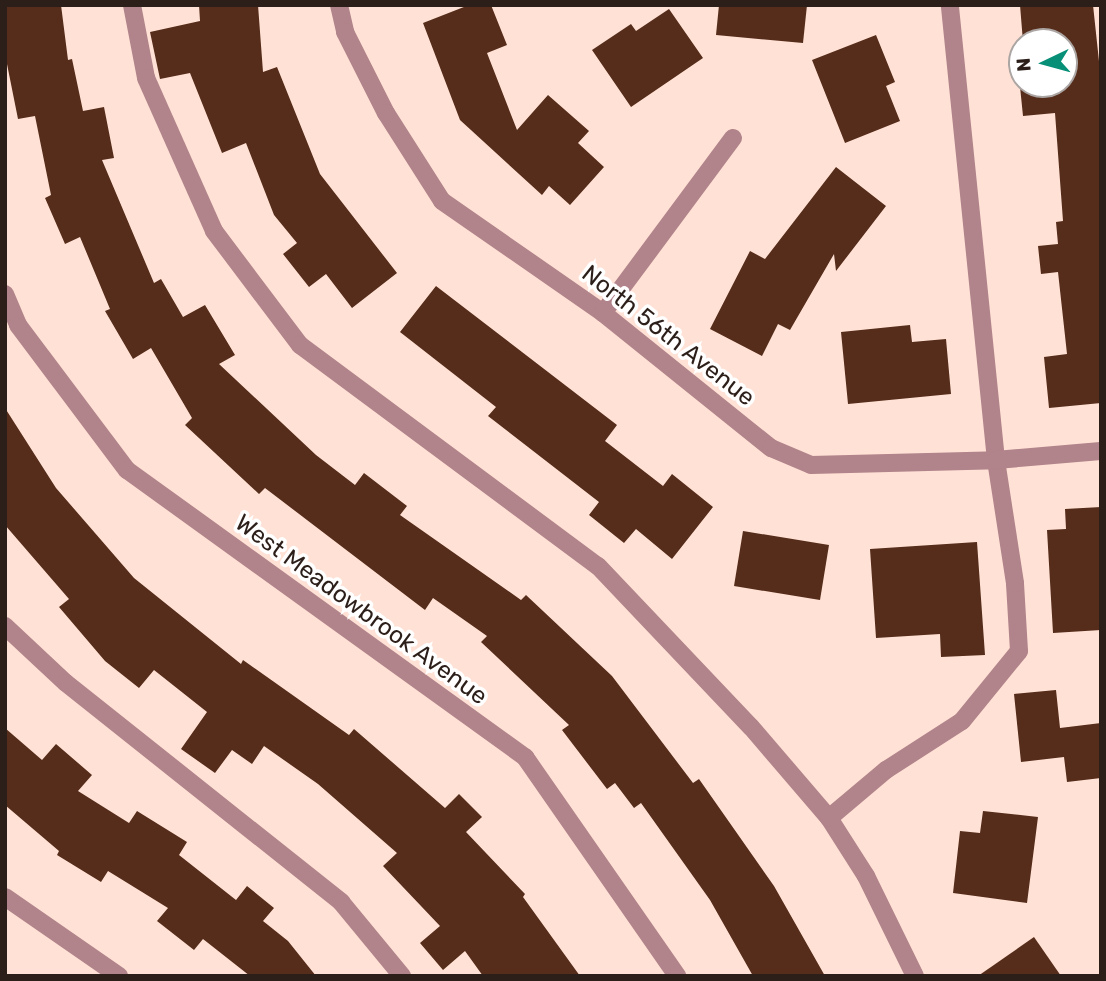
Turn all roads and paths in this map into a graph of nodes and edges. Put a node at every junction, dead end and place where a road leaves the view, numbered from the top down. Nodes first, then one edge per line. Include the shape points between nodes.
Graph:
1 (132, 5) edge
2 (339, 5) edge
3 (950, 5) edge
4 (733, 138) dead end
5 (5, 294) edge
6 (603, 313) junction
7 (1101, 451) edge
8 (996, 460) junction
9 (5, 626) edge
10 (829, 818) junction
11 (5, 897) edge
12 (119, 976) edge
13 (402, 976) edge
14 (677, 976) edge
15 (915, 976) edge

1 - 10 street via 146,78 214,232 300,345 598,566 751,727
2 - 6 street, North 56th Avenue via 345,32 386,113 442,201
3 - 8 street
4 - 6 street
5 - 14 street, West Meadowbrook Avenue via 18,325 127,470 524,757
6 - 8 street, North 56th Avenue via 771,448 811,465
7 - 8 street, North 56th Avenue
8 - 10 street via 1015,583 1019,651 962,721 886,771
9 - 13 street via 66,683 341,902
10 - 15 street via 866,876
11 - 12 street

